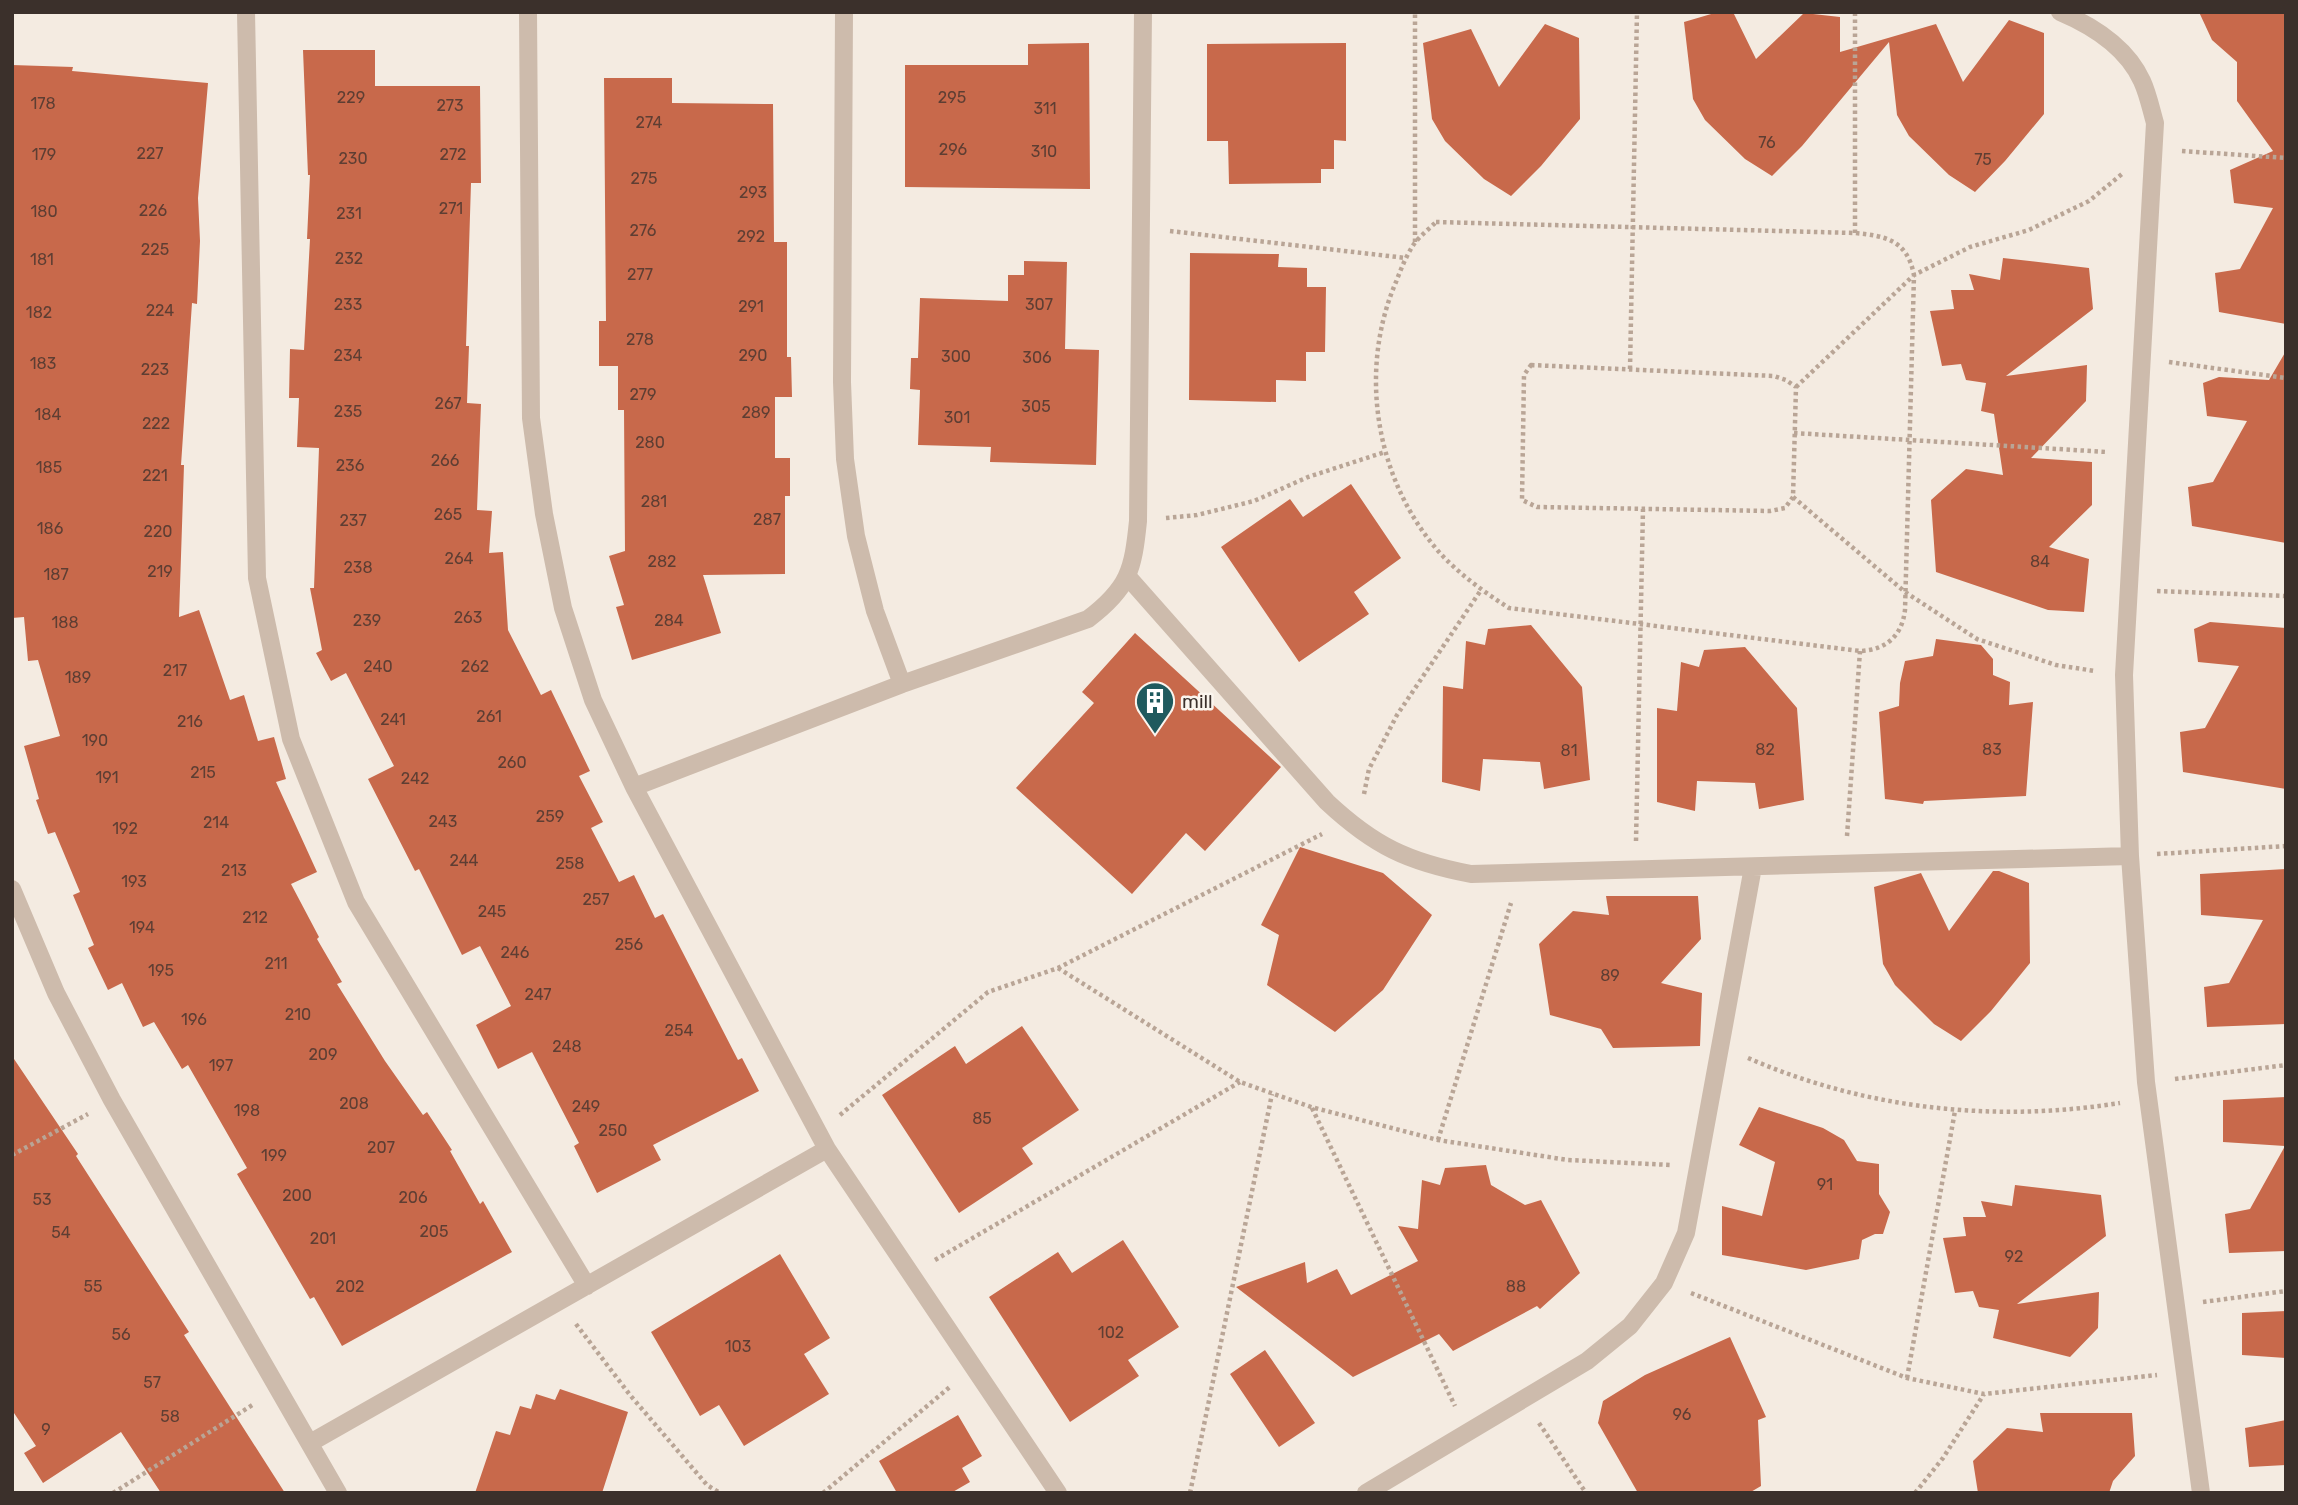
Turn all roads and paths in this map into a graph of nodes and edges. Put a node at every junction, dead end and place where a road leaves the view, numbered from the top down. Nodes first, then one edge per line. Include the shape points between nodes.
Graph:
1 (246, 12) edge
2 (528, 12) edge
3 (844, 12) edge
4 (1143, 12) edge
5 (1415, 12) edge
6 (1637, 12) edge
7 (1855, 12) edge
8 (2060, 12) edge
9 (2153, 149) junction
10 (2286, 158) edge
11 (1633, 227) junction
12 (1141, 228) junction
13 (1855, 233) junction
14 (1415, 243) junction
15 (1406, 258) junction
16 (1914, 275) junction
17 (2142, 359) junction
18 (1630, 369) junction
19 (2286, 378) edge
20 (1796, 387) junction
21 (1794, 433) junction
22 (1910, 440) junction
23 (1385, 452) junction
24 (2136, 454) junction
25 (1793, 497) junction
26 (1643, 509) junction
27 (1138, 521) junction
28 (1128, 578) junction
29 (2128, 589) junction
30 (1481, 590) junction
31 (1905, 592) junction
32 (2286, 596) edge
33 (1641, 624) junction
34 (1860, 651) junction
35 (2123, 675) junction
36 (902, 684) junction
37 (634, 787) junction
38 (1352, 825) junction
39 (2286, 846) edge
40 (2130, 856) junction
41 (1845, 864) junction
42 (1753, 867) junction
43 (1636, 870) junction
44 (1520, 873) junction
45 (12, 889) edge
46 (1058, 968) junction
47 (1721, 1046) junction
48 (2286, 1065) edge
49 (1240, 1082) junction
50 (2147, 1090) junction
51 (1272, 1094) junction
52 (112, 1100) junction
53 (1311, 1107) junction
54 (1955, 1111) junction
55 (1438, 1140) junction
56 (823, 1141) junction
57 (12, 1155) edge
58 (1700, 1167) junction
59 (910, 1274) junction
60 (1664, 1283) junction
61 (587, 1286) junction
62 (2286, 1291) edge
63 (559, 1301) junction
64 (2176, 1305) junction
65 (973, 1368) junction
66 (2185, 1372) junction
67 (1908, 1378) junction
68 (278, 1388) junction
69 (1984, 1394) junction
70 (1523, 1399) junction
71 (1467, 1433) junction
72 (310, 1443) junction
73 (707, 1485) junction
74 (113, 1493) edge
75 (338, 1493) edge
76 (703, 1493) edge
77 (720, 1493) edge
78 (823, 1493) edge
79 (1058, 1493) edge
80 (1190, 1493) edge
81 (1366, 1493) edge
82 (1586, 1493) edge
83 (1915, 1493) edge
84 (2201, 1493) edge

1 - 61 street via 257,578 291,739 356,902
2 - 37 street via 531,418 544,514 563,608 593,700
3 - 36 street via 845,459 856,536
4 - 12 street
5 - 14 path
6 - 11 path
7 - 13 path
8 - 9 street via 2115,44 2142,80 2155,123
9 - 10 path
9 - 16 path via 2089,201 2029,230 1970,247
9 - 17 street
11 - 13 path
11 - 14 path via 1436,222
11 - 18 path
12 - 15 path
12 - 27 street
13 - 16 path via 1894,242 1912,263
14 - 15 path
15 - 23 path via 1386,304 1376,354 1376,403
16 - 20 path
16 - 22 path
17 - 19 path
17 - 24 street
18 - 20 path via 1774,376
18 - 26 path via 1531,365 1524,375 1522,500 1536,507
20 - 21 path
21 - 22 path
21 - 25 path
22 - 24 path
22 - 31 path
23 - 27 path via 1308,477 1254,501 1197,515
23 - 30 path via 1406,505 1439,552
24 - 29 street
25 - 26 path via 1784,508 1770,511
25 - 31 path
26 - 33 path
27 - 28 street
28 - 36 street via 1111,601 1088,619
28 - 38 street
29 - 32 path
29 - 35 street
30 - 33 path via 1509,608
30 - 38 path via 1397,715 1369,769
31 - 34 path via 1903,624 1896,636 1874,651
31 - 35 path via 1976,639 2056,665
33 - 34 path
33 - 43 path
34 - 41 path
35 - 40 street
36 - 37 street
37 - 56 street
38 - 44 street via 1392,851 1431,866 1471,874
38 - 46 path
39 - 40 path
40 - 41 street
40 - 50 street
41 - 42 street
42 - 43 street
42 - 47 street
43 - 44 street
44 - 55 path
45 - 52 street via 56,993
46 - 49 path
46 - 56 path via 988,992
47 - 54 path via 1777,1071 1836,1089
47 - 58 street
48 - 50 path
49 - 51 path
49 - 59 path
50 - 54 path via 2084,1109
50 - 64 street
51 - 53 path
51 - 80 path
52 - 57 path
52 - 68 street
53 - 55 path
53 - 71 path
54 - 67 path
55 - 58 path via 1568,1160
56 - 59 street
56 - 61 street
58 - 60 street via 1686,1233
59 - 65 street
60 - 67 path
60 - 70 street via 1630,1326 1587,1361
61 - 63 street
62 - 64 path
63 - 72 street
63 - 73 path via 630,1395
64 - 66 street
65 - 78 path
65 - 79 street
66 - 69 path
66 - 84 street
67 - 69 path
68 - 72 street
68 - 74 path
69 - 83 path
70 - 71 street
70 - 82 path
71 - 81 street
72 - 75 street
73 - 76 path
73 - 77 path

